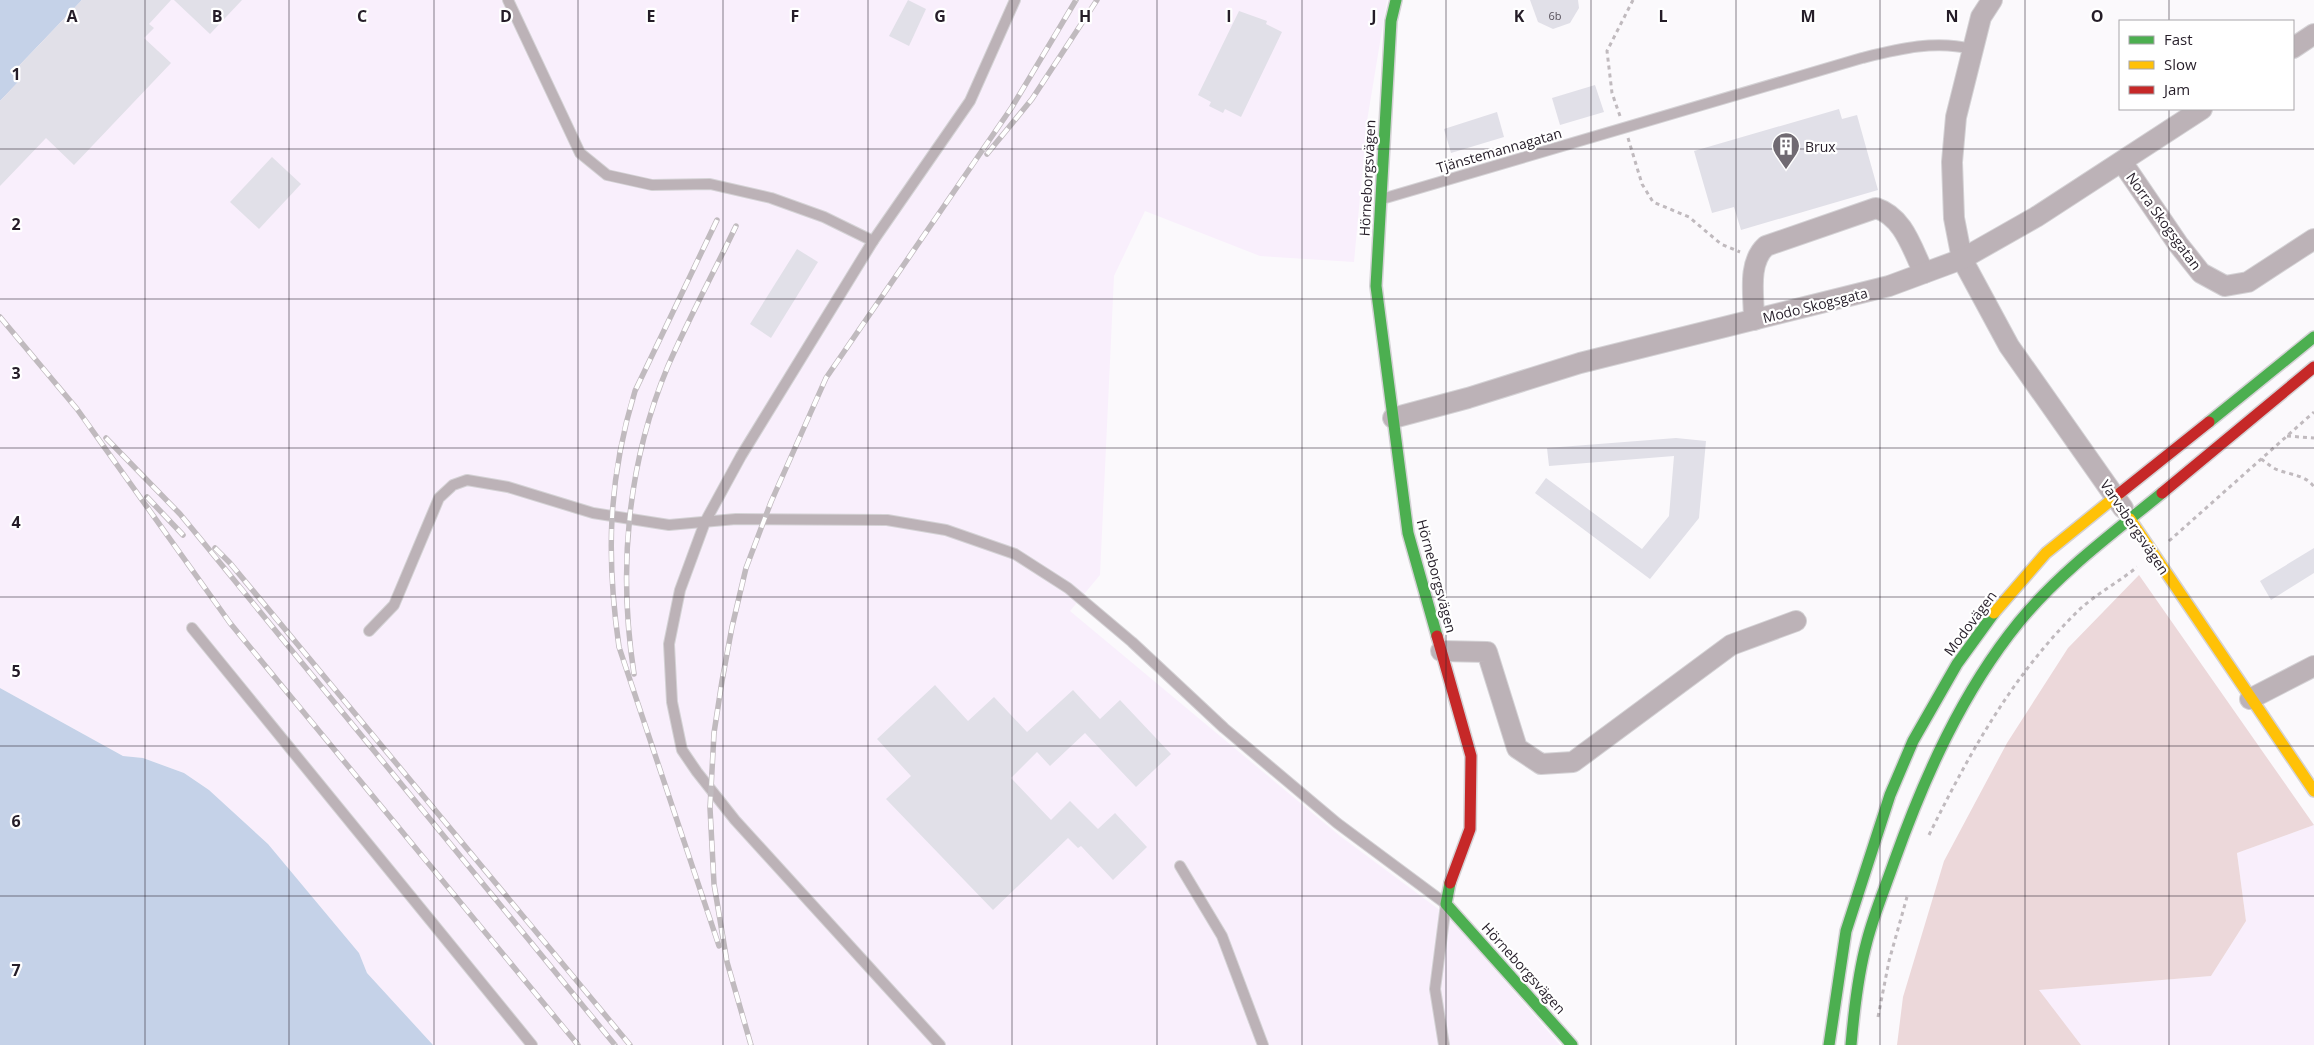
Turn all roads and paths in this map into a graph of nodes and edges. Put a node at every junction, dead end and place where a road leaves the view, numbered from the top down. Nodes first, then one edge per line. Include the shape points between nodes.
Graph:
1 (508, 0) edge
2 (1015, 0) edge
3 (1396, 0) edge
4 (1633, 0) edge
5 (1992, 0) edge
6 (2314, 34) edge
7 (2294, 47) edge
8 (1972, 49) junction
9 (2200, 110) edge
10 (1624, 128) junction
11 (2122, 162) junction
12 (1381, 199) junction
13 (2314, 239) edge
14 (873, 240) junction
15 (1758, 253) junction
16 (1962, 259) junction
17 (1924, 273) junction
18 (1754, 320) junction
19 (2314, 337) edge
20 (2314, 367) edge
21 (2314, 412) edge
22 (1393, 418) junction
23 (2286, 436) junction
24 (2314, 438) edge
25 (2261, 459) junction
26 (2314, 487) edge
27 (2116, 498) junction
28 (2130, 519) junction
29 (705, 522) junction
30 (2153, 554) junction
31 (1796, 621) dead end
32 (192, 628) dead end
33 (369, 631) dead end
34 (1441, 651) junction
35 (2314, 666) edge
36 (2250, 700) junction
37 (2314, 791) edge
38 (1925, 843) dead end
39 (1180, 866) dead end
40 (1910, 888) dead end
41 (1446, 904) junction
42 (1877, 1021) dead end
43 (532, 1045) edge
44 (940, 1045) edge
45 (1263, 1045) edge
46 (1444, 1045) edge
47 (1572, 1045) edge
48 (1829, 1045) edge
49 (1851, 1045) edge

1 - 14 lane via 580,153 608,175 652,185 710,184 771,198 824,217
2 - 14 lane via 970,101
3 - 12 main road, Hörneborgsvägen via 1391,21
4 - 10 path via 1607,51 1612,93
5 - 8 street, Varvsbergsvägen via 1981,17
6 - 7 street
8 - 10 lane, Tjänstemannagatan via 1954,44 1903,48
8 - 16 street, Varvsbergsvägen via 1956,117 1952,162 1954,218
9 - 11 street, Modo Skogsgata
10 - 12 lane, Tjänstemannagatan
10 - 15 path via 1642,184 1652,202 1689,217 1721,244 1736,252
11 - 13 street, Norra Skogsgatan via 2201,273 2225,286 2248,282
11 - 16 street, Modo Skogsgata
12 - 22 main road, Hörneborgsvägen via 1376,286
14 - 29 lane via 741,456
15 - 17 street via 1766,246 1876,208 1898,221
15 - 18 street via 1754,266
16 - 17 street, Modo Skogsgata
16 - 27 street, Varvsbergsvägen via 2009,346
17 - 18 street, Modo Skogsgata via 1888,286
18 - 22 street, Modo Skogsgata via 1580,364
19 - 27 main road, Modovägen
20 - 28 main road
21 - 23 path
22 - 34 main road, Hörneborgsvägen via 1408,533
23 - 24 path
23 - 25 path
25 - 26 path via 2276,470 2301,477
25 - 30 path
27 - 28 street, Varvsbergsvägen
27 - 48 main road, Modovägen via 2046,553 1999,606 1957,664 1913,741 1890,795 1846,931
28 - 30 main road, Varvsbergsvägen
28 - 49 main road via 2066,572 2018,622 1978,678 1939,751 1914,806 1867,941
29 - 33 lane via 670,525 593,513 508,487 467,480 453,485 439,498 394,604
29 - 41 lane via 746,519 887,520 946,530 1015,554 1068,588 1132,642 1224,728 1322,810
29 - 44 lane via 680,590 669,644 672,702 682,750 735,820
30 - 36 main road, Varvsbergsvägen
30 - 38 path via 2079,610 2014,683 1960,773
31 - 34 street via 1731,645 1573,762 1541,764 1517,748 1487,652
32 - 43 lane
34 - 41 main road, Hörneborgsvägen via 1471,756 1470,829 1453,871
35 - 36 street
36 - 37 main road, Varvsbergsvägen
39 - 45 lane via 1222,936
40 - 42 path via 1889,961
41 - 46 lane via 1435,988
41 - 47 main road, Hörneborgsvägen

